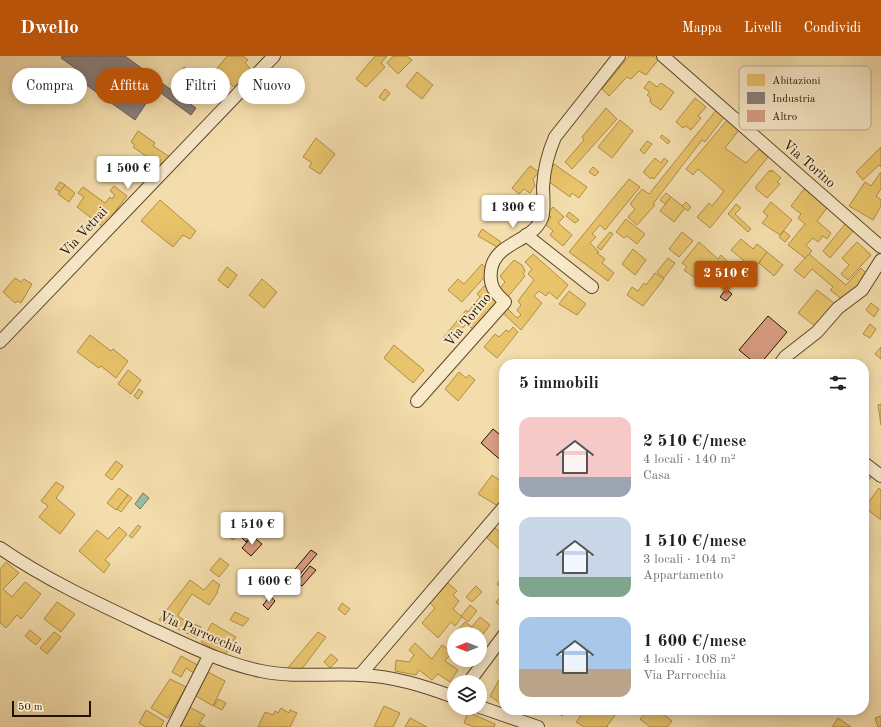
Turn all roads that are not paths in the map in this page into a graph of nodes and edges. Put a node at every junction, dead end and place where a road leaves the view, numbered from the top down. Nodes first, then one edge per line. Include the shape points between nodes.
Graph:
1 (274, 56) edge
2 (619, 56) edge
3 (663, 56) edge
4 (739, 123) edge
5 (747, 130) edge
6 (526, 235) junction
7 (881, 247) edge
8 (881, 260) edge
9 (592, 287) dead end
10 (0, 342) edge
11 (784, 359) edge
12 (417, 401) dead end
13 (869, 467) edge
14 (881, 476) edge
15 (499, 514) edge
16 (0, 548) edge
17 (499, 642) edge
18 (209, 656) junction
19 (360, 675) junction
20 (474, 675) edge
21 (447, 694) edge
22 (487, 709) edge
23 (499, 714) edge
24 (503, 715) edge
25 (172, 727) edge
26 (538, 727) edge

1 - 10 street, Via Vetrai
2 - 6 street, Via Torino via 555,137 544,170 542,218
3 - 4 street, Via Torino
5 - 7 street, Via Torino
6 - 9 street
6 - 12 street, Via Torino via 500,251 492,262 490,274 493,291 506,302
8 - 11 street via 862,290 838,308 818,332
13 - 14 street
15 - 19 street
16 - 18 street, Via Parrocchia via 30,569 74,593
17 - 20 street
18 - 19 street, Via Parrocchia via 262,672 291,675
18 - 25 street
19 - 21 street, Via Parrocchia via 388,678
22 - 23 street
24 - 26 street

